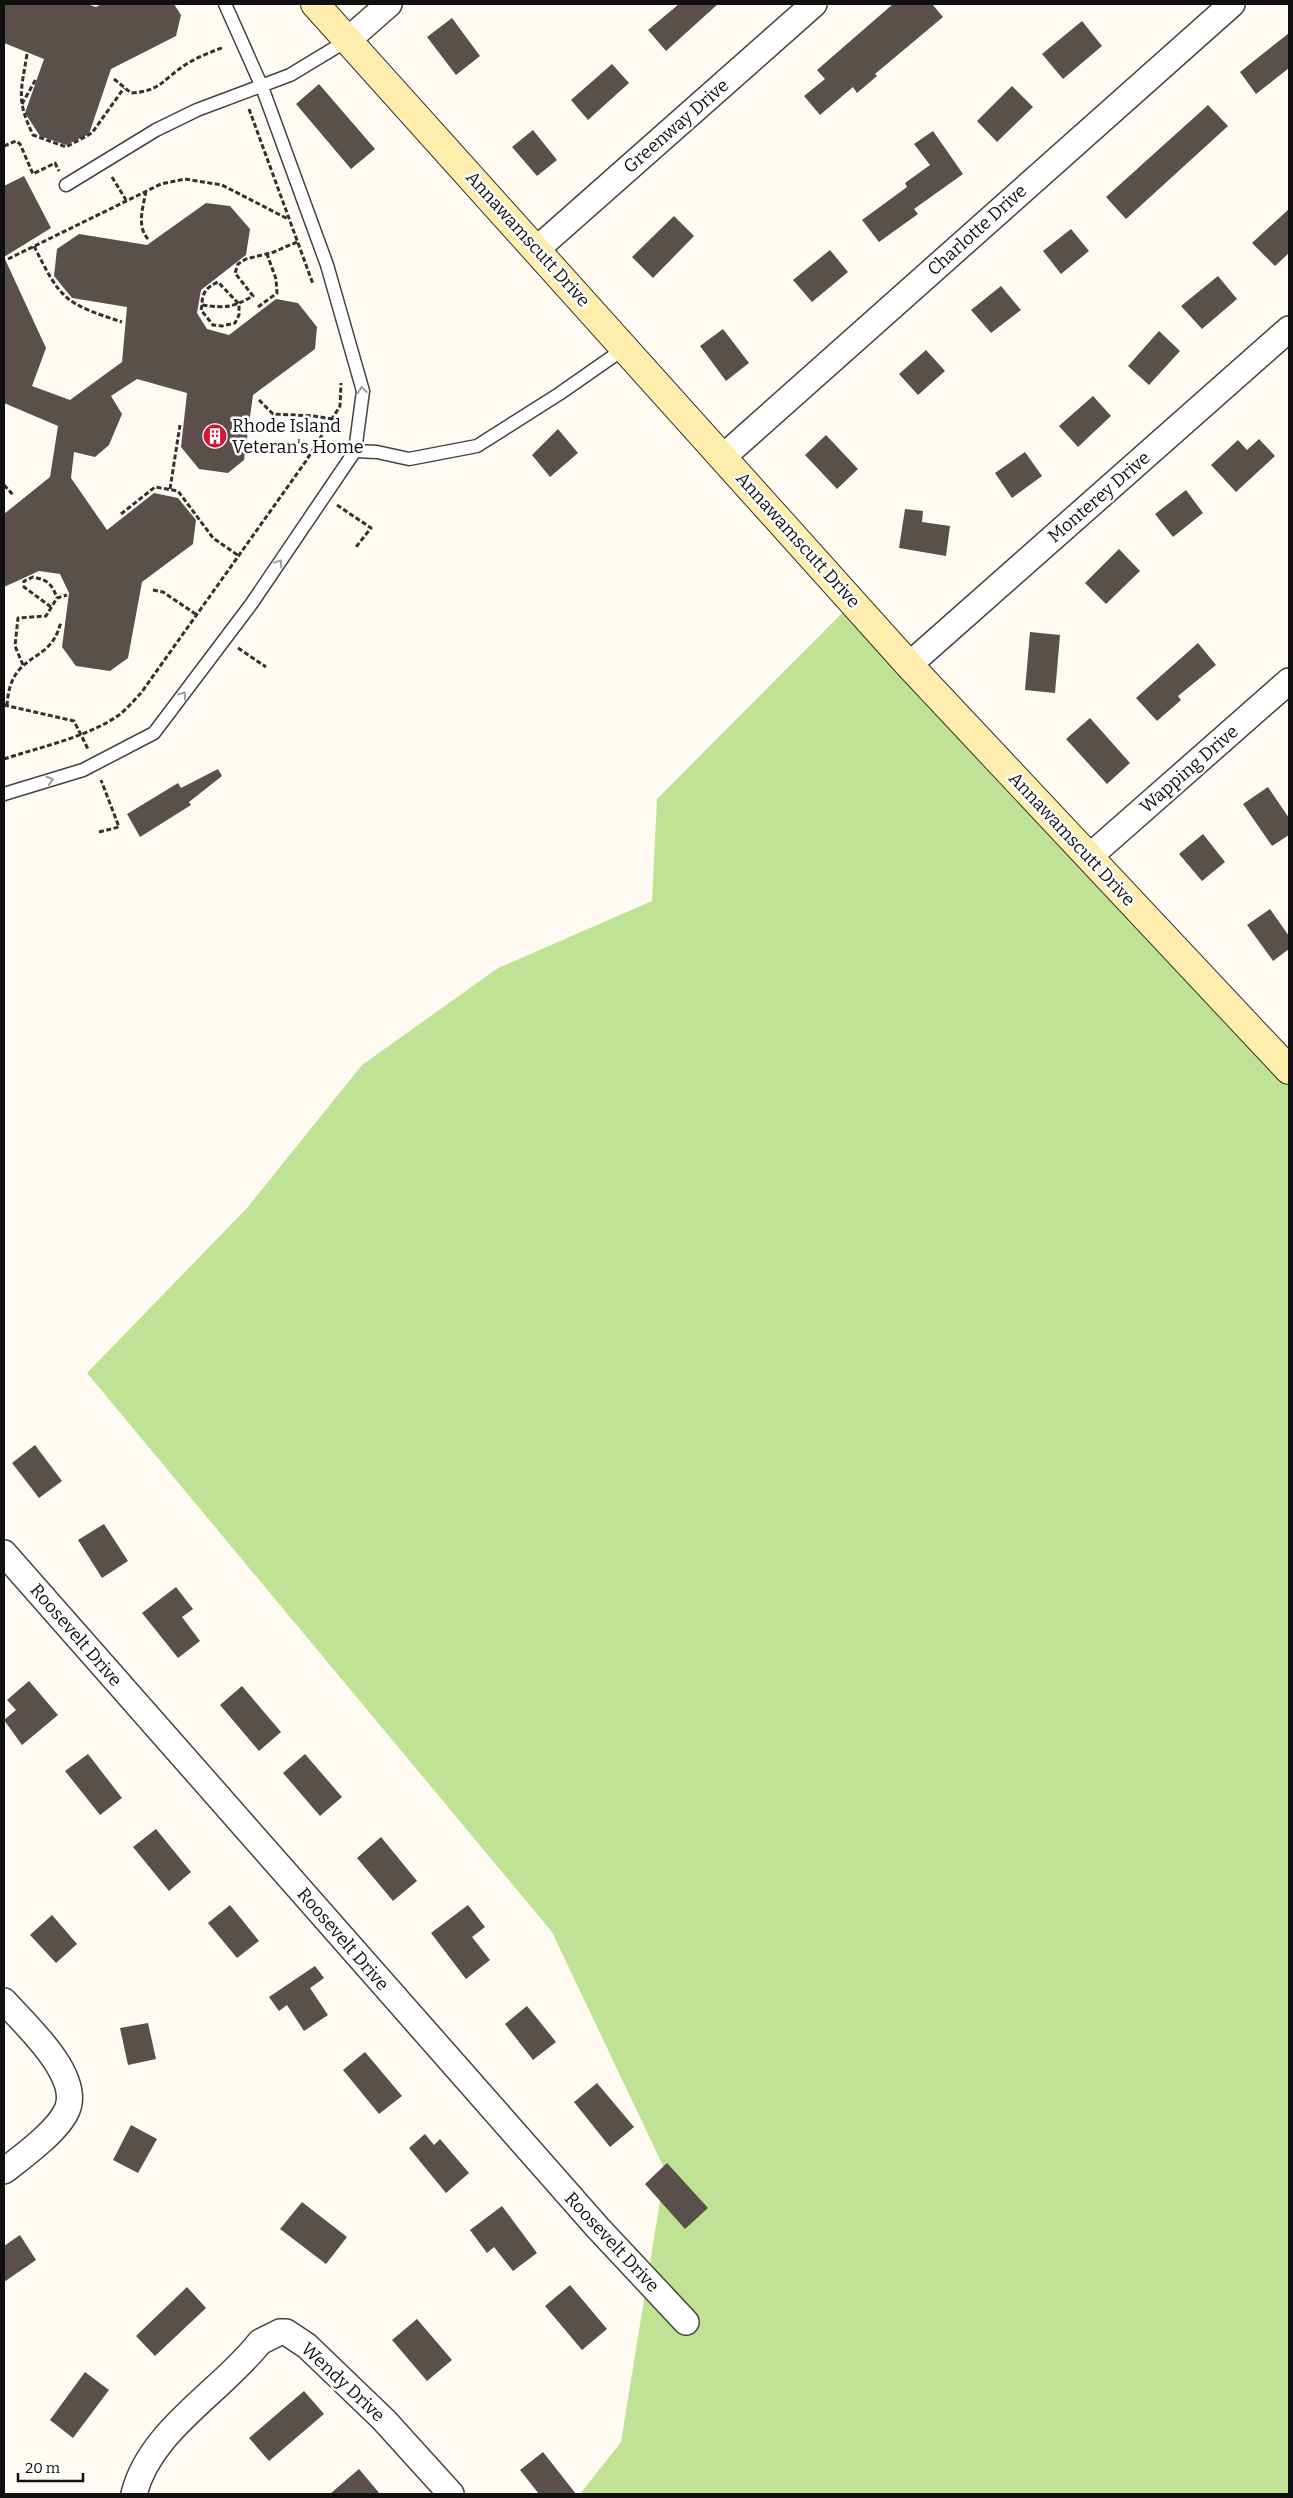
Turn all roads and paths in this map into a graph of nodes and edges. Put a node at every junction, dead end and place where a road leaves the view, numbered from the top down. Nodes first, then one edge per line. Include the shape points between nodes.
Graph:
1 (225, 4) edge
2 (315, 4) edge
3 (389, 4) edge
4 (814, 4) edge
5 (1232, 4) edge
6 (220, 38) dead end
7 (348, 40) junction
8 (224, 47) junction
9 (27, 54) dead end
10 (228, 56) dead end
11 (36, 79) dead end
12 (114, 80) dead end
13 (262, 87) junction
14 (124, 88) junction
15 (243, 93) junction
16 (21, 104) junction
17 (4, 146) edge
18 (104, 161) junction
19 (50, 165) dead end
20 (66, 185) dead end
21 (146, 190) junction
22 (126, 200) junction
23 (289, 219) junction
24 (149, 240) dead end
25 (297, 242) junction
26 (34, 246) junction
27 (537, 249) junction
28 (266, 254) junction
29 (8, 259) dead end
30 (314, 288) dead end
31 (239, 304) junction
32 (202, 305) junction
33 (258, 307) dead end
34 (122, 322) dead end
35 (1289, 329) edge
36 (625, 348) junction
37 (342, 377) dead end
38 (259, 400) dead end
39 (332, 419) junction
40 (180, 425) dead end
41 (355, 451) junction
42 (723, 457) junction
43 (4, 485) edge
44 (170, 489) junction
45 (14, 496) dead end
46 (324, 497) junction
47 (121, 514) dead end
48 (356, 547) dead end
49 (239, 556) junction
50 (153, 590) dead end
51 (67, 595) dead end
52 (56, 598) junction
53 (51, 607) junction
54 (197, 616) junction
55 (63, 627) dead end
56 (225, 639) junction
57 (909, 664) junction
58 (23, 665) junction
59 (266, 667) dead end
60 (1289, 681) edge
61 (8, 706) dead end
62 (4, 759) edge
63 (4, 794) edge
64 (1089, 856) junction
65 (1289, 1070) edge
66 (4, 1553) edge
67 (4, 2001) edge
68 (4, 2172) edge
69 (686, 2322) dead end
70 (134, 2494) edge
71 (451, 2494) edge

1 - 13 lane
2 - 7 street, Annawamscutt Drive
3 - 7 street
4 - 27 street, Greenway Drive
5 - 42 street, Charlotte Drive
6 - 8 path
7 - 13 lane via 303,68
7 - 27 street, Annawamscutt Drive
8 - 10 path
8 - 14 path via 186,64 153,89 131,93
9 - 16 path
11 - 16 path
12 - 14 path
13 - 15 lane
41 -> 13 lane via 364,391 327,266
14 - 16 path via 92,133 66,147 34,135
15 - 18 lane via 188,114
15 - 23 path
17 - 19 path via 16,141 20,144 33,174
18 - 20 lane
18 - 22 path
21 - 22 path
21 - 23 path via 185,179 222,185
21 - 24 path via 141,226
22 - 26 path
23 - 25 path
25 - 28 path
25 - 30 path
26 - 29 path
26 - 34 path via 62,295 78,307
27 - 36 street, Annawamscutt Drive
28 - 31 path via 238,264 235,273 253,296
28 - 33 path via 277,292
31 - 32 path via 228,308
31 - 32 path via 218,282 208,286 202,296
31 - 32 path via 239,315 234,323 222,326 212,325 201,310
35 - 57 street, Monterey Drive
36 - 41 lane via 477,446 409,459
36 - 42 street, Annawamscutt Drive
37 - 39 path via 340,406
38 - 39 path via 273,414
39 - 49 path
40 - 44 path
41 - 46 lane
42 - 57 street, Annawamscutt Drive
43 - 45 path
44 - 47 path via 155,487
44 - 49 path via 178,491 213,538
46 - 48 path via 371,528
56 -> 46 lane
49 - 54 path
50 - 54 path via 163,592
51 - 52 path
52 - 53 path
52 - 53 path via 52,585 45,580 34,577 24,581 24,587
53 - 58 path via 46,616 18,618 15,646
54 - 62 path via 141,694 118,715 73,736
55 - 58 path via 60,625 49,648
56 - 59 path
63 -> 56 lane via 82,770 154,733
57 - 64 street, Annawamscutt Drive
58 - 61 path via 13,676
60 - 64 street, Wapping Drive
64 - 65 street, Annawamscutt Drive
66 - 69 street, Roosevelt Drive via 598,2228
67 - 68 street via 61,2067 70,2095 68,2109 43,2140
70 - 71 street, Wendy Drive via 139,2475 155,2449 260,2342 280,2332 286,2332 307,2346 352,2388

